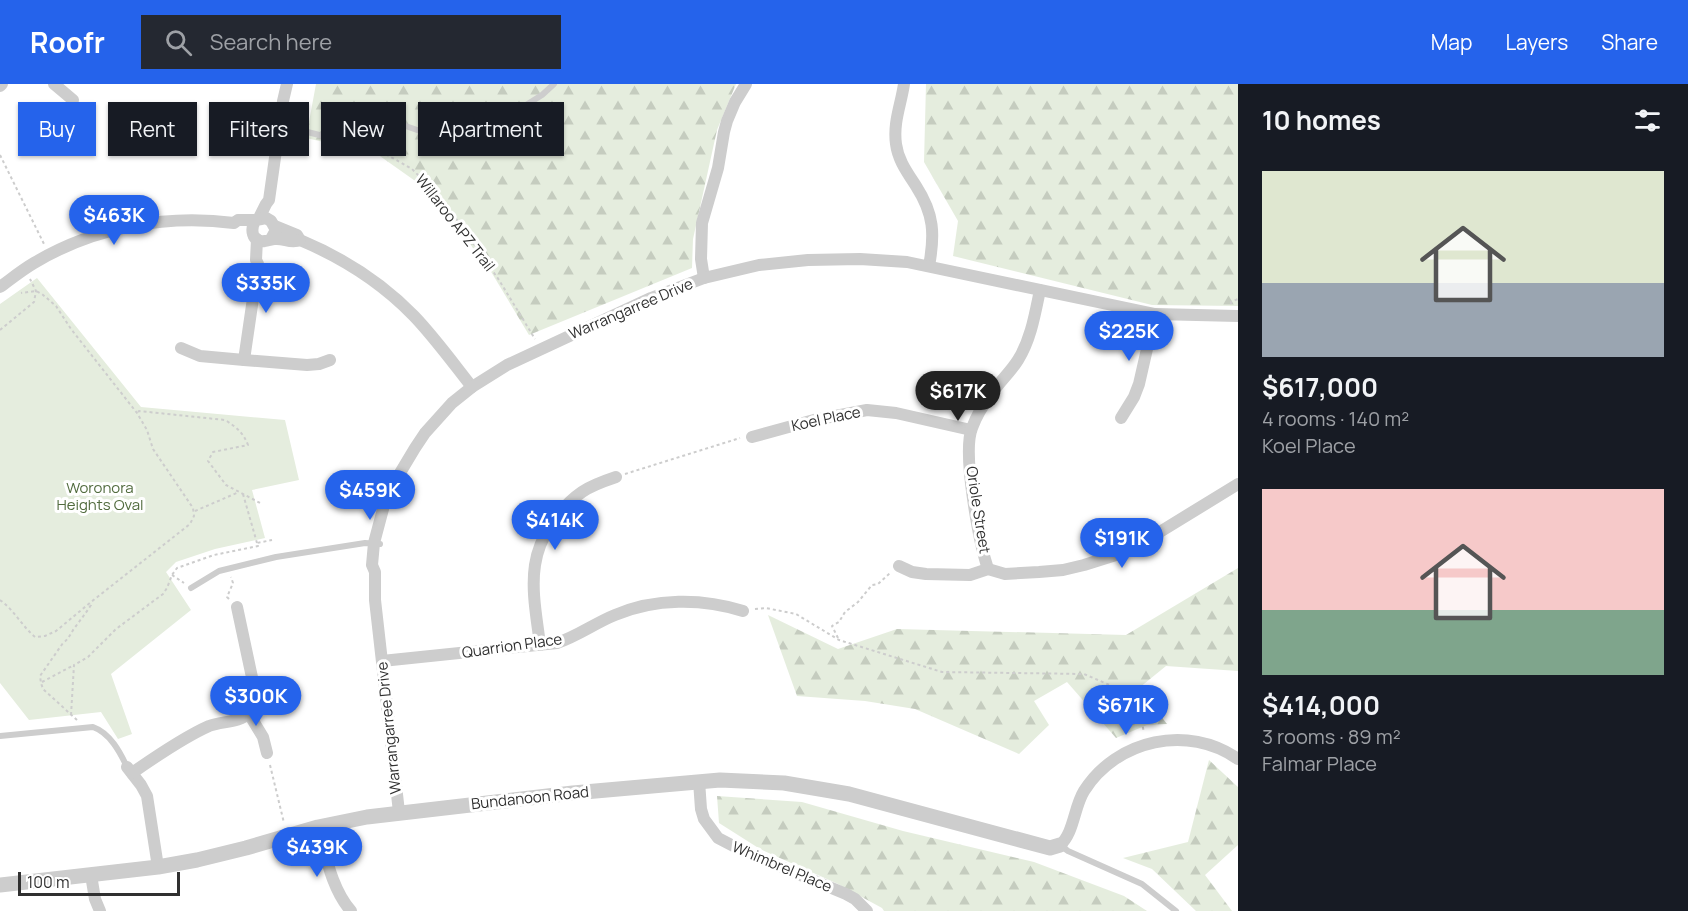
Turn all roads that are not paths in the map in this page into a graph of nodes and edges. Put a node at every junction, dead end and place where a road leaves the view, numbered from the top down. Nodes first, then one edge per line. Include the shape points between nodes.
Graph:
1 (54, 84) edge
2 (287, 84) edge
3 (554, 84) edge
4 (746, 84) edge
5 (904, 84) edge
6 (73, 100) dead end
7 (284, 102) edge
8 (309, 132) edge
9 (275, 156) edge
10 (266, 221) junction
11 (234, 223) junction
12 (262, 238) junction
13 (300, 240) junction
14 (929, 266) junction
15 (704, 278) junction
16 (0, 287) edge
17 (1040, 290) junction
18 (1155, 314) junction
19 (1238, 316) edge
20 (181, 348) dead end
21 (244, 360) junction
22 (330, 360) dead end
23 (472, 387) junction
24 (1121, 418) dead end
25 (971, 430) junction
26 (752, 437) road end
27 (616, 477) road end
28 (1238, 484) edge
29 (377, 544) junction
30 (899, 566) road end
31 (988, 569) junction
32 (192, 588) road end
33 (237, 607) road end
34 (743, 611) road end
35 (540, 645) junction
36 (382, 661) junction
37 (249, 714) junction
38 (0, 736) edge
39 (267, 753) road end
40 (1238, 759) edge
41 (130, 770) junction
42 (699, 781) junction
43 (399, 812) junction
44 (318, 827) junction
45 (1060, 845) junction
46 (158, 867) junction
47 (90, 875) junction
48 (0, 885) edge
49 (100, 911) edge
50 (351, 911) edge
51 (867, 911) edge
52 (1176, 911) edge

1 - 6 street
2 - 7 street
3 - 8 lane via 467,142 449,141 385,121 335,139
4 - 15 street via 727,121 702,223
5 - 14 street via 896,120 896,144 902,164 930,217 933,243
9 - 10 street via 269,200 272,206
10 - 11 street
10 - 12 street via 275,234
10 - 12 street via 252,225
10 - 13 street
11 - 12 street via 237,229
11 - 16 street via 181,220 104,233 50,255
12 - 13 street
12 - 21 street
13 - 23 street via 335,256 384,288 415,317
14 - 15 street, Warrangarree Drive via 860,259 808,260 759,265
14 - 17 street, Warrangarree Drive
15 - 23 street, Warrangarree Drive via 541,348
17 - 18 street, Warrangarree Drive
17 - 25 street, Oriole Street via 1024,350
18 - 19 street, Warrangarree Drive
18 - 24 street via 1139,384
20 - 21 street via 200,356
21 - 22 street via 307,365
23 - 29 street, Warrangarree Drive via 446,409 410,455 397,478
25 - 26 street, Koel Place via 867,410
25 - 31 street, Oriole Street via 972,488
27 - 35 street via 581,493 562,510 546,535 535,563 534,581
28 - 31 street via 1137,546 1104,560 1039,572 1005,574
29 - 32 lane via 276,557 219,572
29 - 36 street, Warrangarree Drive via 375,600
30 - 31 street via 926,574 970,575
33 - 37 street via 256,696
34 - 35 street, Quarrion Place via 711,603 654,604 616,614 557,643
35 - 36 street, Quarrion Place
36 - 43 street, Warrangarree Drive
37 - 39 street via 263,737
37 - 41 street via 209,726
38 - 41 lane via 93,727 119,750
40 - 45 street via 1213,745 1182,739 1135,748 1109,764 1084,791
41 - 46 street via 147,796
42 - 43 street, Bundanoon Road
42 - 45 street, Bundanoon Road via 817,788 1050,848
42 - 51 street, Whimbrel Place via 704,819 718,838 846,894
43 - 44 street, Bundanoon Road
44 - 46 street, Bundanoon Road
44 - 50 street via 333,879
45 - 52 lane via 1143,884
46 - 47 street, Bundanoon Road
47 - 48 street, Bundanoon Road
47 - 49 street

